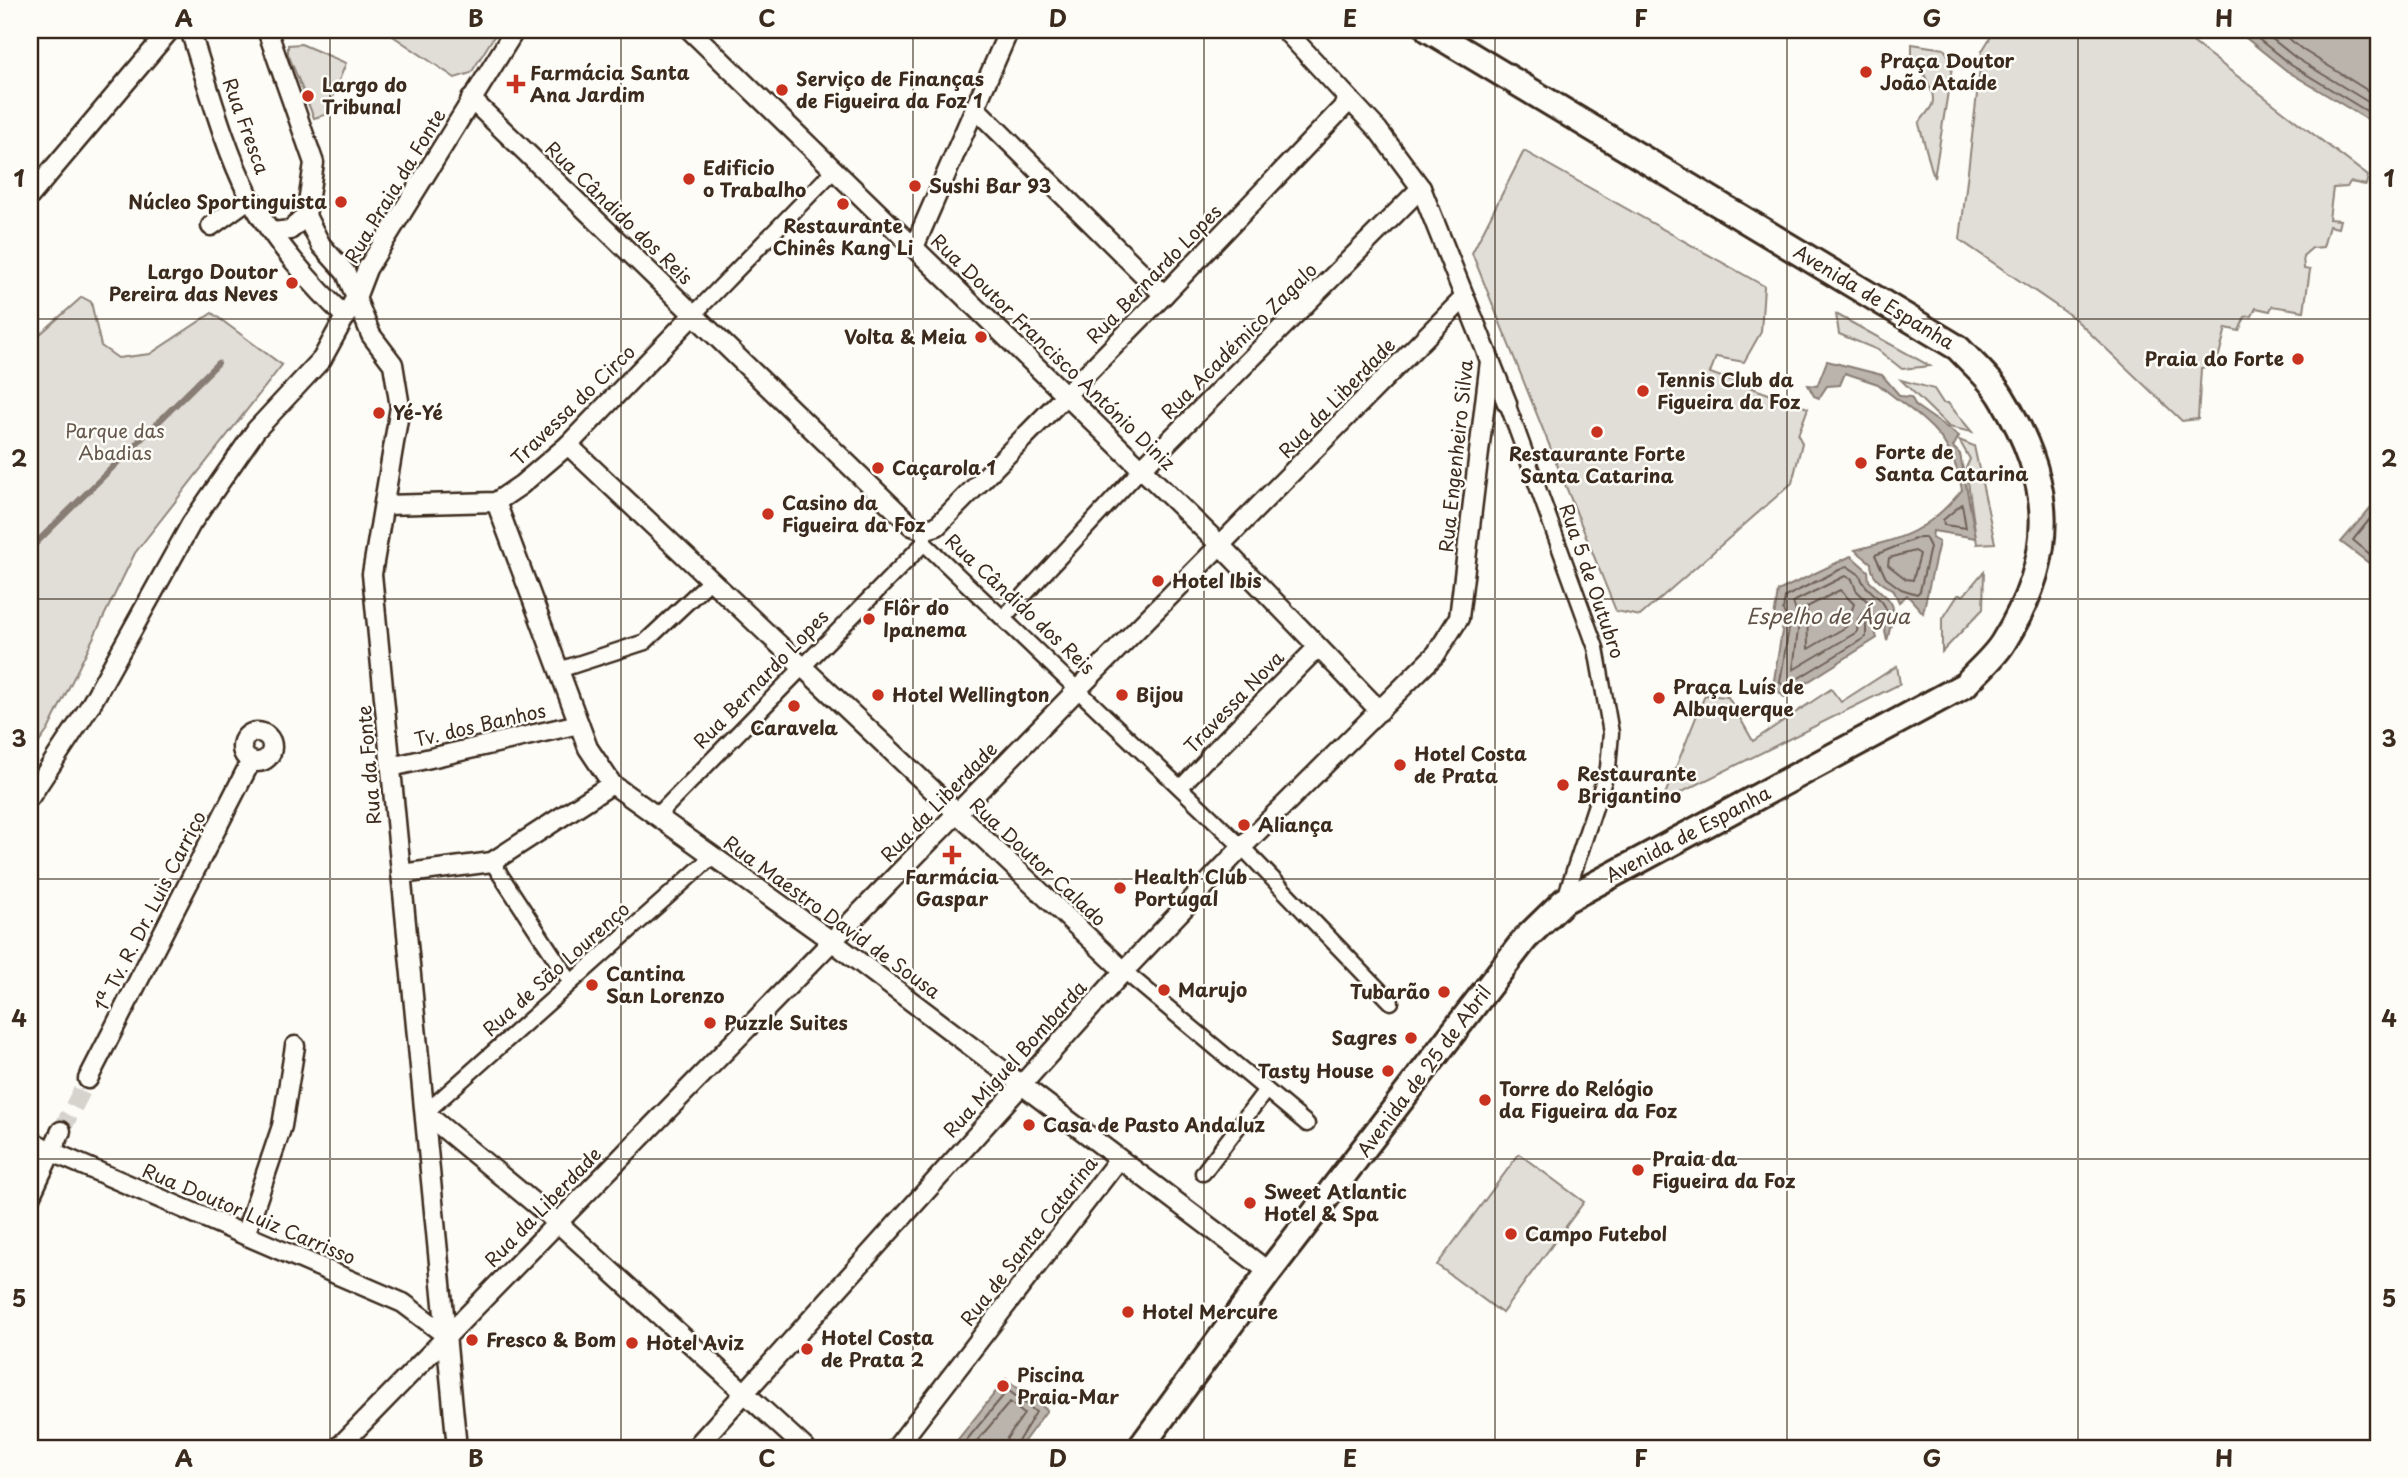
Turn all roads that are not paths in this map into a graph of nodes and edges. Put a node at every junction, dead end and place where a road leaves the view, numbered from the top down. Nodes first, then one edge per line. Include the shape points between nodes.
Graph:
1 (170, 30) edge
2 (190, 30) edge
3 (267, 30) edge
4 (515, 30) edge
5 (690, 30) edge
6 (1009, 30) edge
7 (1284, 30) edge
8 (1429, 30) edge
9 (471, 99) junction
10 (1350, 100) junction
11 (975, 108) junction
12 (834, 170) junction
13 (1421, 188) junction
14 (30, 197) edge
15 (250, 198) junction
16 (306, 216) junction
17 (211, 226) dead end
18 (273, 232) junction
19 (915, 245) junction
20 (357, 295) junction
21 (1164, 295) junction
22 (1463, 299) junction
23 (694, 314) junction
24 (346, 317) junction
25 (1490, 361) junction
26 (1067, 395) junction
27 (1507, 402) joint
28 (568, 445) junction
29 (1142, 468) junction
30 (496, 502) junction
31 (385, 505) junction
32 (924, 536) junction
33 (1221, 545) junction
34 (711, 580) junction
35 (1003, 618) junction
36 (1318, 646) junction
37 (802, 667) junction
38 (559, 670) junction
39 (1079, 688) junction
40 (1380, 711) junction
41 (579, 724) junction
42 (1210, 756) joint
43 (251, 761) dead end
44 (391, 767) junction
45 (612, 784) junction
46 (1181, 787) junction
47 (30, 797) edge
48 (957, 815) junction
49 (657, 816) junction
50 (1242, 847) junction
51 (713, 856) junction
52 (492, 862) junction
53 (401, 874) junction
54 (1564, 901) junction
55 (833, 942) junction
56 (1124, 971) junction
57 (570, 981) junction
58 (1391, 1002) dead end
59 (295, 1046) dead end
60 (88, 1079) tunnel mouth
61 (1020, 1084) junction
62 (1266, 1090) junction
63 (425, 1113) junction
64 (1307, 1124) dead end
65 (61, 1131) tunnel mouth
66 (30, 1140) edge
67 (50, 1152) junction
68 (1119, 1159) junction
69 (1203, 1173) dead end
70 (30, 1197) edge
71 (557, 1222) junction
72 (246, 1235) junction
73 (1269, 1272) junction
74 (447, 1336) junction
75 (745, 1391) junction
76 (338, 1448) edge
77 (457, 1448) edge
78 (695, 1448) edge
79 (805, 1448) edge
80 (896, 1448) edge
81 (1140, 1448) edge

1 - 14 street
2 - 15 street, Rua Fresca
3 - 16 street via 314,163
4 - 9 street, Rua Praia da Fonte
5 - 12 street, Rua Doutor Francisco António Diniz
6 - 11 street
7 - 10 street, Rua Engenheiro Silva
8 - 54 main road, Avenida de Espanha via 1958,348 2000,394 2036,467 2044,520 2038,573 2004,643 1965,685
9 - 20 street, Rua Praia da Fonte via 368,269
9 - 23 street, Rua Cândido dos Reis
10 - 13 street, Rua Engenheiro Silva
10 - 21 street, Rua Bernardo Lopes
11 - 19 street
11 - 21 street
12 - 19 street, Rua Doutor Francisco António Diniz
12 - 23 street
13 - 22 street, Rua Engenheiro Silva
13 - 29 street, Rua Académico Zagalo
15 - 17 street
15 - 18 street, Rua Fresca
16 - 18 street via 289,230
16 - 20 street, Rua da Fonte
18 - 24 street via 324,297
19 - 26 street, Rua Doutor Francisco António Diniz
20 - 24 street, Rua Praia da Fonte
20 - 31 street, Rua da Fonte via 371,335 393,364 400,407
21 - 26 street, Rua Bernardo Lopes
22 - 25 street, Rua Engenheiro Silva
22 - 33 street, Rua da Liberdade
23 - 28 street, Travessa do Circo
23 - 32 street, Rua Cândido dos Reis
24 - 47 street, Rua Praia da Fonte via 322,359 256,430 191,524 90,706
25 - 27 street, Rua 5 de Outubro
25 - 40 street, Rua Engenheiro Silva via 1459,618 1436,654
26 - 29 street, Rua Doutor Francisco António Diniz
26 - 32 street, Rua Bernardo Lopes
27 - 54 street, Rua 5 de Outubro via 1596,648 1611,733 1608,768
28 - 30 street, Travessa do Circo
28 - 34 street, Rua Doutor Calado
29 - 33 street, Rua Doutor Francisco António Diniz
29 - 35 street, Rua Académico Zagalo
30 - 31 street
30 - 38 street, Rua Maestro David de Sousa
31 - 44 street, Rua da Fonte via 372,574
32 - 35 street, Rua Cândido dos Reis
32 - 37 street, Rua Bernardo Lopes
33 - 36 street, Rua Doutor Francisco António Diniz
33 - 39 street, Rua da Liberdade
34 - 37 street, Rua Doutor Calado
34 - 38 street via 645,642
35 - 39 street, Rua Cândido dos Reis
36 - 40 street, Rua Doutor Francisco António Diniz
36 - 42 street, Travessa Nova
37 - 48 street, Rua Doutor Calado
37 - 49 street, Rua Bernardo Lopes
38 - 41 street, Rua Maestro David de Sousa
39 - 46 street, Rua Cândido dos Reis
39 - 48 street, Rua da Liberdade
40 - 50 street, Rua Miguel Bombarda
41 - 44 street, Tv. dos Banhos
41 - 45 street, Rua Maestro David de Sousa via 587,748
42 - 46 street, Travessa Nova
43 - 60 street, 1ª Tv. R. Dr. Luis Carriço
44 - 53 street, Rua da Fonte
45 - 49 street, Rua Maestro David de Sousa
45 - 52 street
46 - 50 street, Rua Cândido dos Reis
48 - 55 street, Rua da Liberdade
48 - 56 street, Rua Doutor Calado
49 - 51 street, Rua Maestro David de Sousa
50 - 56 street, Rua Miguel Bombarda
50 - 58 street, Rua Cândido dos Reis
51 - 55 street, Rua Maestro David de Sousa
51 - 57 street, Rua de São Lourenço
52 - 53 street
52 - 57 street
53 - 63 street, Rua da Fonte
54 - 73 main road, Avenida de 25 de Abril via 1525,939
55 - 61 street, Rua Maestro David de Sousa
55 - 71 street, Rua da Liberdade
56 - 61 street, Rua Miguel Bombarda
56 - 62 street, Rua Doutor Calado
57 - 63 street, Rua de São Lourenço
59 - 72 street via 282,1126
61 - 68 street, Rua Maestro David de Sousa
61 - 75 street, Rua Miguel Bombarda
62 - 64 street, Rua Doutor Calado
62 - 69 street
63 - 71 street
63 - 74 street, Rua da Fonte
65 - 67 street
66 - 67 street, Rua Doutor Luiz Carrisso
67 - 70 street
67 - 72 street, Rua Doutor Luiz Carrisso
68 - 73 street, Rua Maestro David de Sousa
68 - 80 street, Rua de Santa Catarina
71 - 74 street, Rua da Liberdade
71 - 75 street
72 - 74 street, Rua Doutor Luiz Carrisso via 403,1303
73 - 81 main road, Avenida de 25 de Abril
74 - 76 street, Rua da Liberdade
74 - 77 street, Rua da Fonte
75 - 78 street, Rua Miguel Bombarda
75 - 79 street

